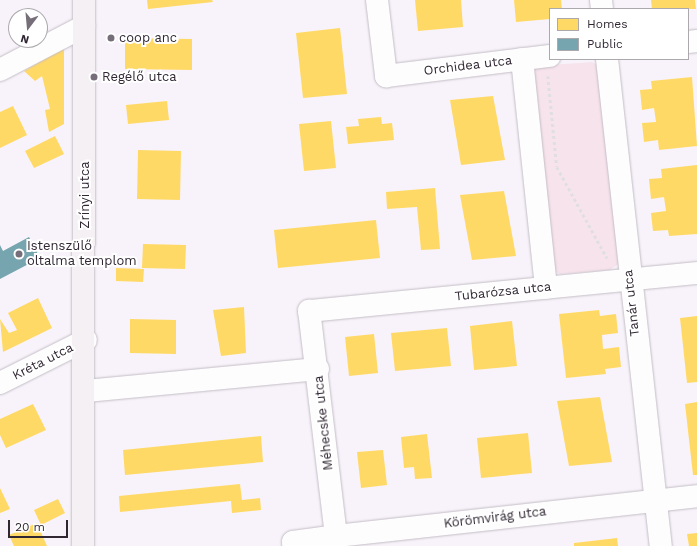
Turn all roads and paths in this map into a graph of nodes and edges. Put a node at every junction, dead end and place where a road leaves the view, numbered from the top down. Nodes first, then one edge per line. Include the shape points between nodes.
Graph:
1 (84, 0) edge
2 (378, 0) edge
3 (84, 26) junction
4 (548, 57) edge
5 (522, 59) junction
6 (607, 60) edge
7 (0, 70) edge
8 (697, 273) edge
9 (630, 280) junction
10 (546, 288) junction
11 (310, 311) joint
12 (86, 340) junction
13 (318, 369) junction
14 (0, 383) edge
15 (86, 391) junction
16 (697, 496) edge
17 (655, 500) junction
18 (336, 536) junction
19 (293, 544) edge
20 (83, 546) edge
21 (661, 546) edge

1 - 3 main road, Zrínyi utca
2 - 5 street, Orchidea utca via 386,76
3 - 7 street
3 - 12 main road, Zrínyi utca
4 - 5 street, Orchidea utca
4 - 9 path via 557,167 613,268
5 - 10 street
6 - 9 street, Tanár utca
8 - 9 street, Tubarózsa utca
9 - 10 street, Tubarózsa utca
9 - 17 street, Tanár utca
10 - 11 street, Tubarózsa utca
11 - 13 street, Méhecske utca
12 - 14 street, Kréta utca
12 - 15 main road, Zrínyi utca
13 - 15 street
13 - 18 street, Méhecske utca
15 - 20 main road, Zrínyi utca
16 - 17 street, Körömvirág utca
17 - 18 street, Körömvirág utca
17 - 21 street, Tanár utca
18 - 19 street, Körömvirág utca

